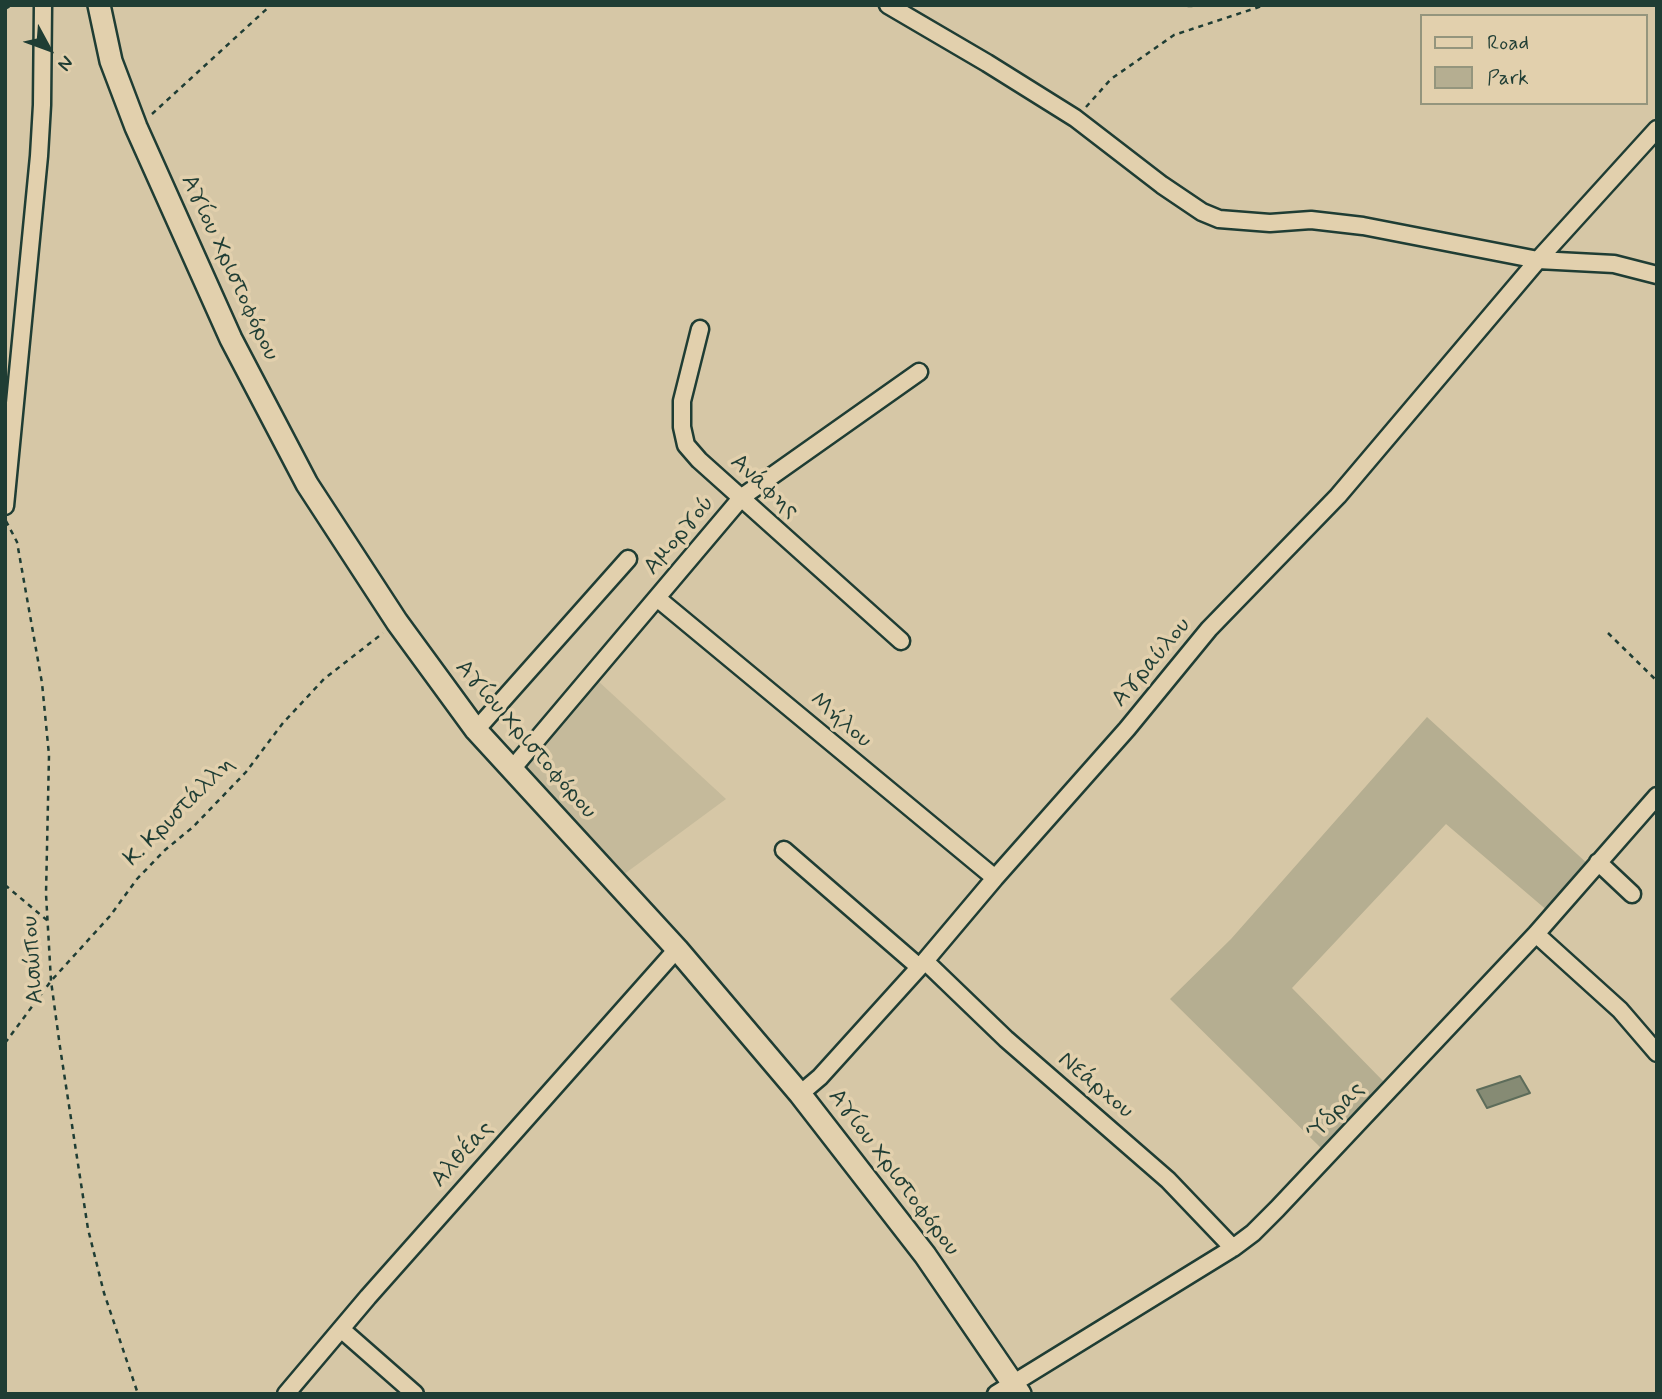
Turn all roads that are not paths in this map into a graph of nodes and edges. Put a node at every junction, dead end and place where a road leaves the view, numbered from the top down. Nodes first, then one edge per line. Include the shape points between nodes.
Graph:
1 (43, 5) edge
2 (99, 5) edge
3 (888, 5) edge
4 (1657, 129) edge
5 (1538, 260) junction
6 (1657, 275) edge
7 (701, 329) dead end
8 (919, 372) dead end
9 (742, 497) junction
10 (5, 506) edge
11 (628, 559) dead end
12 (657, 598) junction
13 (901, 641) dead end
14 (476, 730) junction
15 (512, 769) junction
16 (1657, 796) edge
17 (785, 850) dead end
18 (1598, 862) junction
19 (995, 878) junction
20 (1632, 894) dead end
21 (1536, 934) junction
22 (677, 949) junction
23 (922, 964) junction
24 (1657, 1053) edge
25 (800, 1094) junction
26 (1234, 1248) junction
27 (341, 1329) junction
28 (1010, 1391) edge
29 (286, 1394) edge
30 (415, 1394) edge

1 - 10 street via 42,105
2 - 14 main road, Αγίου Χριστοφόρου via 111,61 136,127 268,412 307,484 397,622
3 - 5 street via 1075,118 1162,185 1219,219 1350,225
4 - 5 street, Αγραύλου
5 - 6 street via 1614,264
5 - 19 street, Αγραύλου via 1338,496 1209,629
7 - 9 street, Ανάφης via 682,401 686,445
8 - 9 street, Αμοργού
9 - 12 street, Αμοργού
9 - 13 street, Ανάφης
11 - 14 street
12 - 15 street, Αμοργού
12 - 19 street, Μήλου
14 - 15 main road, Αγίου Χριστοφόρου
15 - 22 main road, Αγίου Χριστοφόρου
16 - 18 street, Ύδρας
17 - 23 street, Νεάρχου
18 - 20 street
18 - 21 street, Ύδρας
19 - 23 street, Αγραύλου
21 - 24 street via 1620,1010
21 - 26 street, Ύδρας via 1277,1209
22 - 25 main road, Αγίου Χριστοφόρου
22 - 27 street, Αλθέας
23 - 25 street, Αγραύλου
23 - 26 street, Νεάρχου via 1168,1180
25 - 28 main road, Αγίου Χριστοφόρου via 925,1255
26 - 28 street, Ύδρας
27 - 29 street, Αλθέας
27 - 30 street

